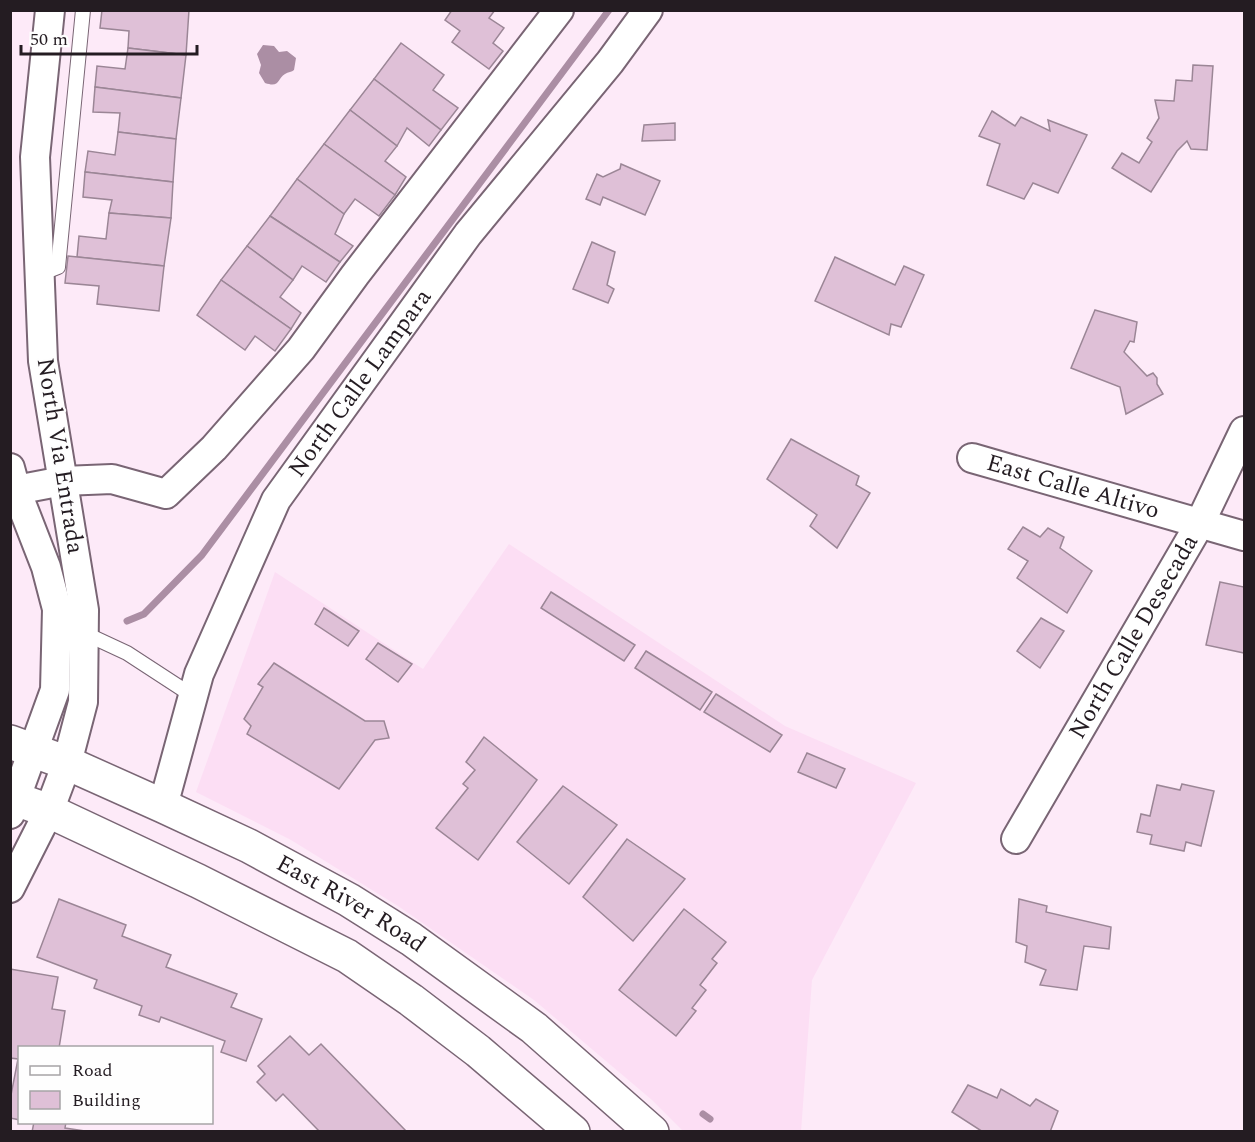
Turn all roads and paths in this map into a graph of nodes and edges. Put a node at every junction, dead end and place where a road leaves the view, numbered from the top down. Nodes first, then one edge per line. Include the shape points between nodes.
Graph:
1 (50, 10) edge
2 (83, 10) edge
3 (559, 10) edge
4 (648, 10) edge
5 (23, 157) edge
6 (40, 274) junction
7 (1245, 431) edge
8 (972, 458) dead end
9 (13, 479) edge
10 (63, 481) junction
11 (1200, 525) junction
12 (1245, 536) edge
13 (84, 633) junction
14 (193, 696) junction
15 (22, 746) edge
16 (67, 763) junction
17 (12, 803) edge
18 (163, 806) junction
19 (49, 811) junction
20 (1016, 839) dead end
21 (10, 888) edge
22 (573, 1131) edge
23 (652, 1131) edge

1 - 5 street, North Via Entrada
2 - 6 lane via 58,267
3 - 10 street via 301,349 214,448 166,494 112,479
4 - 14 street, North Calle Lampara via 468,234 276,500 199,674
5 - 6 street, North Via Entrada
6 - 10 street, North Via Entrada via 43,361
7 - 11 street, North Calle Desecada
8 - 11 street, East Calle Altivo
9 - 10 street
9 - 15 street, North Via Entrada via 46,567 57,609 55,690
10 - 13 street, North Via Entrada via 84,610
11 - 12 street, East Calle Altivo
11 - 20 street, North Calle Desecada
13 - 14 lane via 127,654
13 - 16 street, North Via Entrada via 83,702
14 - 18 street, North Calle Lampara
15 - 16 main road, East River Road
15 - 17 street, North Via Entrada
16 - 18 main road, East River Road
16 - 19 street, North Via Entrada
17 - 19 main road, East River Road
18 - 23 main road, East River Road via 339,894 411,939 534,1028
19 - 21 street, North Via Entrada
19 - 22 main road, East River Road via 347,956 478,1051

